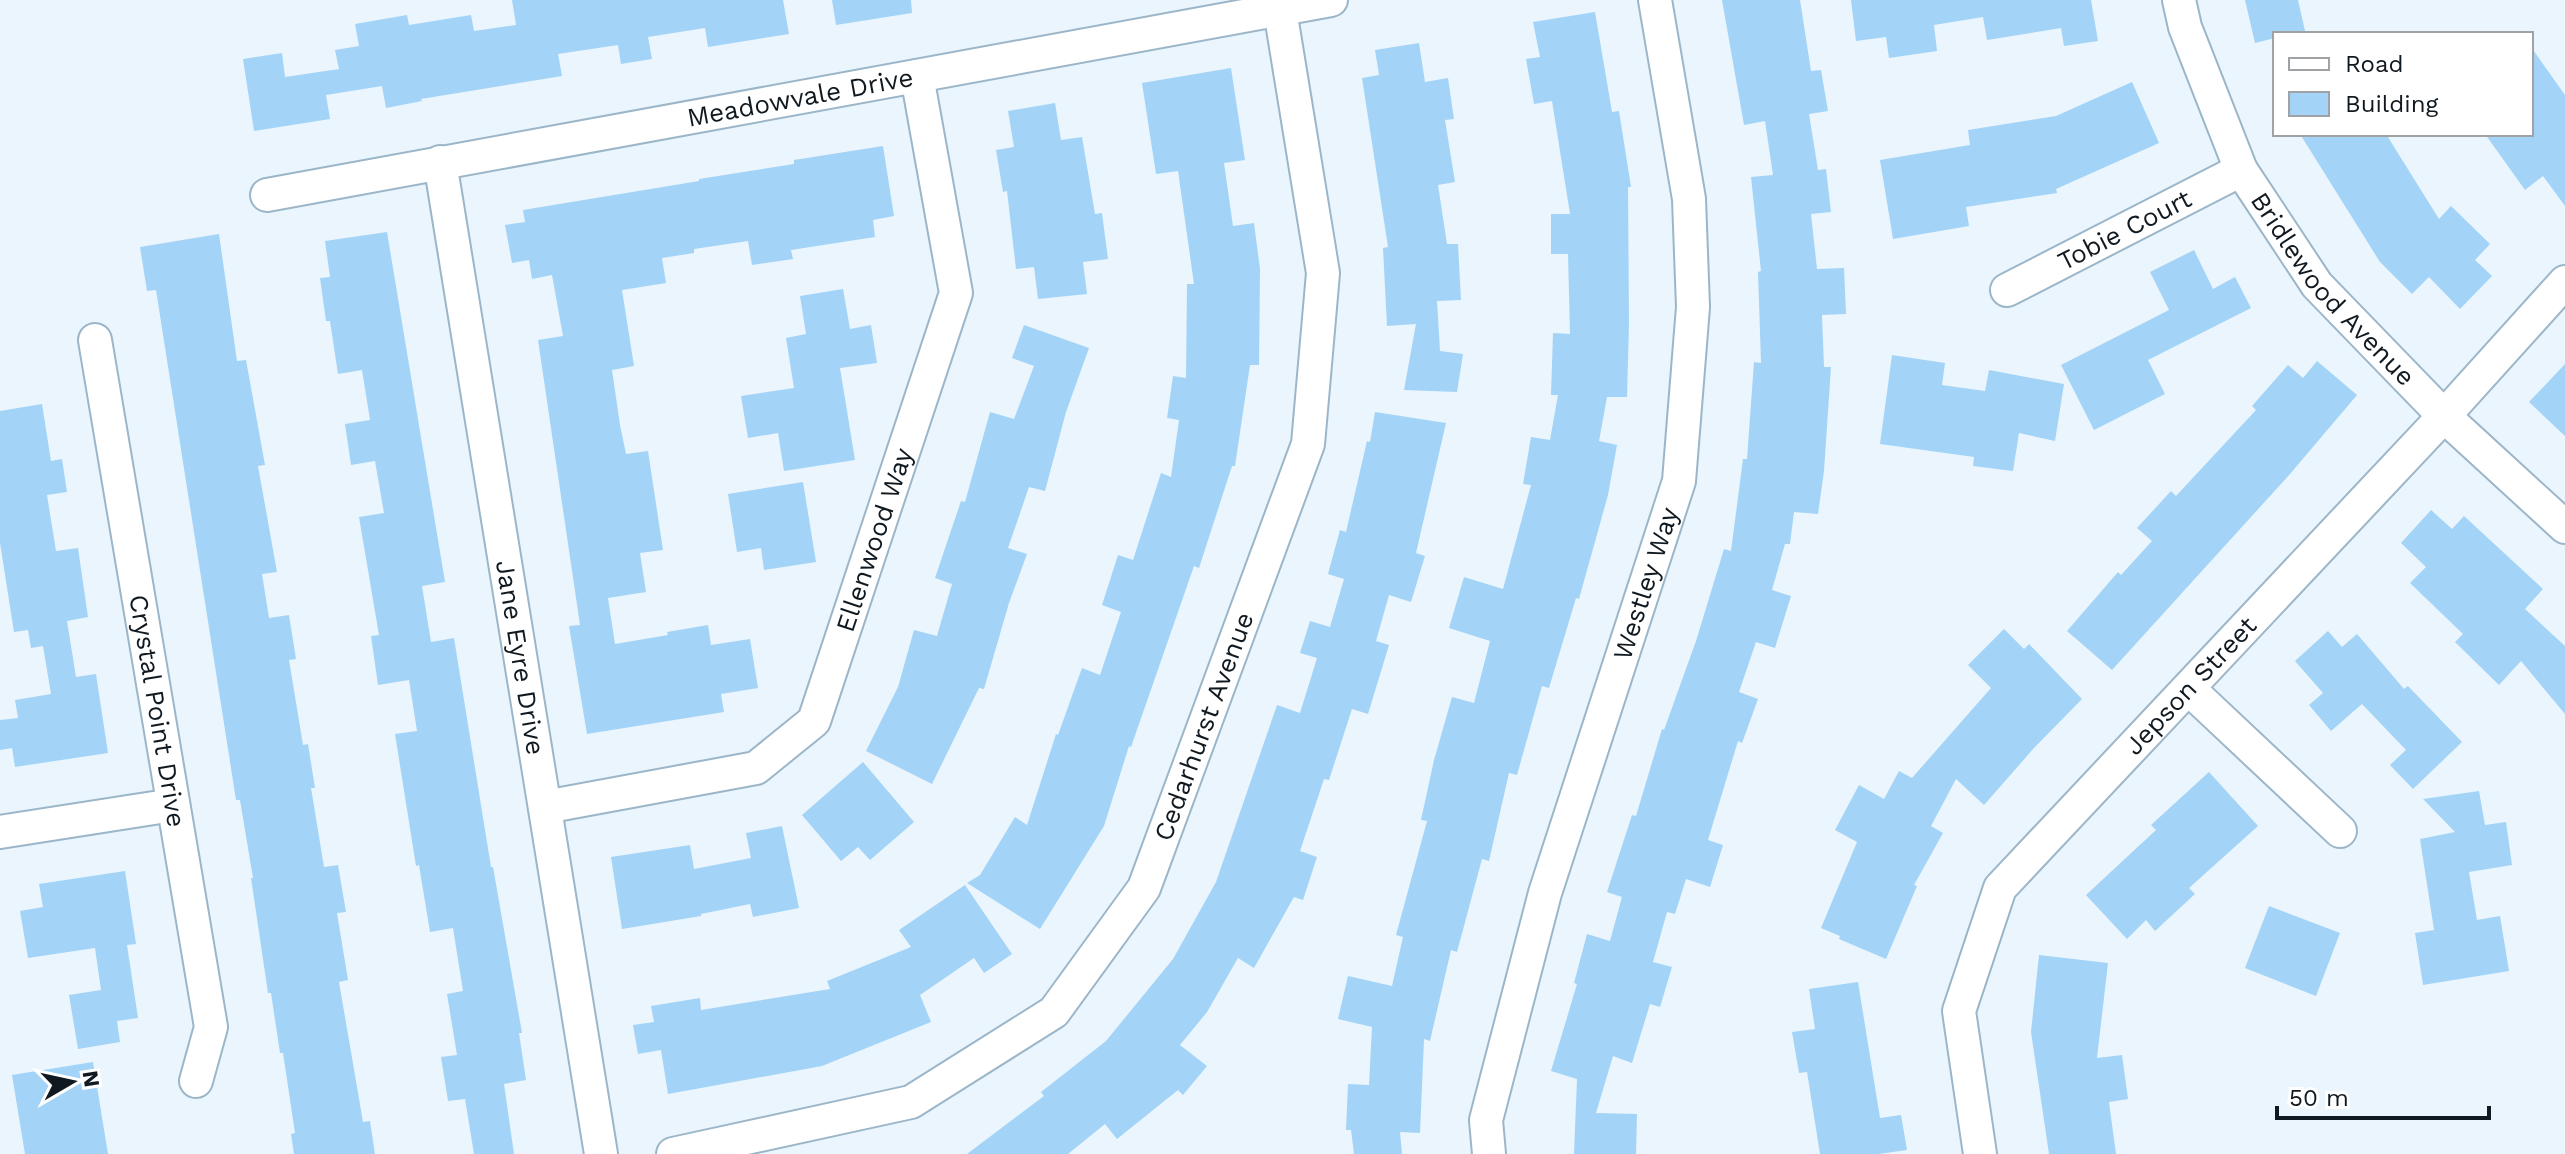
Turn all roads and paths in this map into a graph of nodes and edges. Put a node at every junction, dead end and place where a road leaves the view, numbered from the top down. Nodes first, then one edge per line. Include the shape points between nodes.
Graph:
1 (1331, 0) edge
2 (1655, 0) edge
3 (2179, 0) edge
4 (1280, 10) junction
5 (917, 76) junction
6 (440, 162) junction
7 (2241, 170) junction
8 (267, 195) dead end
9 (2565, 282) edge
10 (2007, 290) dead end
11 (95, 340) dead end
12 (2444, 416) junction
13 (2565, 527) edge
14 (2189, 689) junction
15 (173, 805) junction
16 (545, 807) junction
17 (2340, 831) dead end
18 (0, 832) edge
19 (196, 1081) dead end
20 (601, 1154) edge
21 (673, 1154) edge
22 (1489, 1154) edge
23 (1980, 1154) edge

1 - 4 street, Meadowvale Drive
2 - 22 street, Westley Way via 1689,199 1693,307 1679,481 1545,893 1486,1120
3 - 7 street, Bridlewood Avenue
4 - 5 street, Meadowvale Drive
4 - 21 street, Cedarhurst Avenue via 1323,273 1308,444 1144,888 1054,1012 911,1102
5 - 6 street, Meadowvale Drive
5 - 16 street, Ellenwood Way via 956,293 814,721 756,768
6 - 8 street, Meadowvale Drive
6 - 16 street, Jane Eyre Drive
7 - 10 street, Tobie Court
7 - 12 street, Bridlewood Avenue via 2317,285
9 - 12 street, Jepson Street
11 - 15 street, Crystal Point Drive
12 - 13 street, Bridlewood Avenue
12 - 14 street, Jepson Street
14 - 17 street
14 - 23 street, Jepson Street via 2000,888 1959,1011
15 - 18 street
15 - 19 street, Crystal Point Drive via 211,1027
16 - 20 street, Jane Eyre Drive

